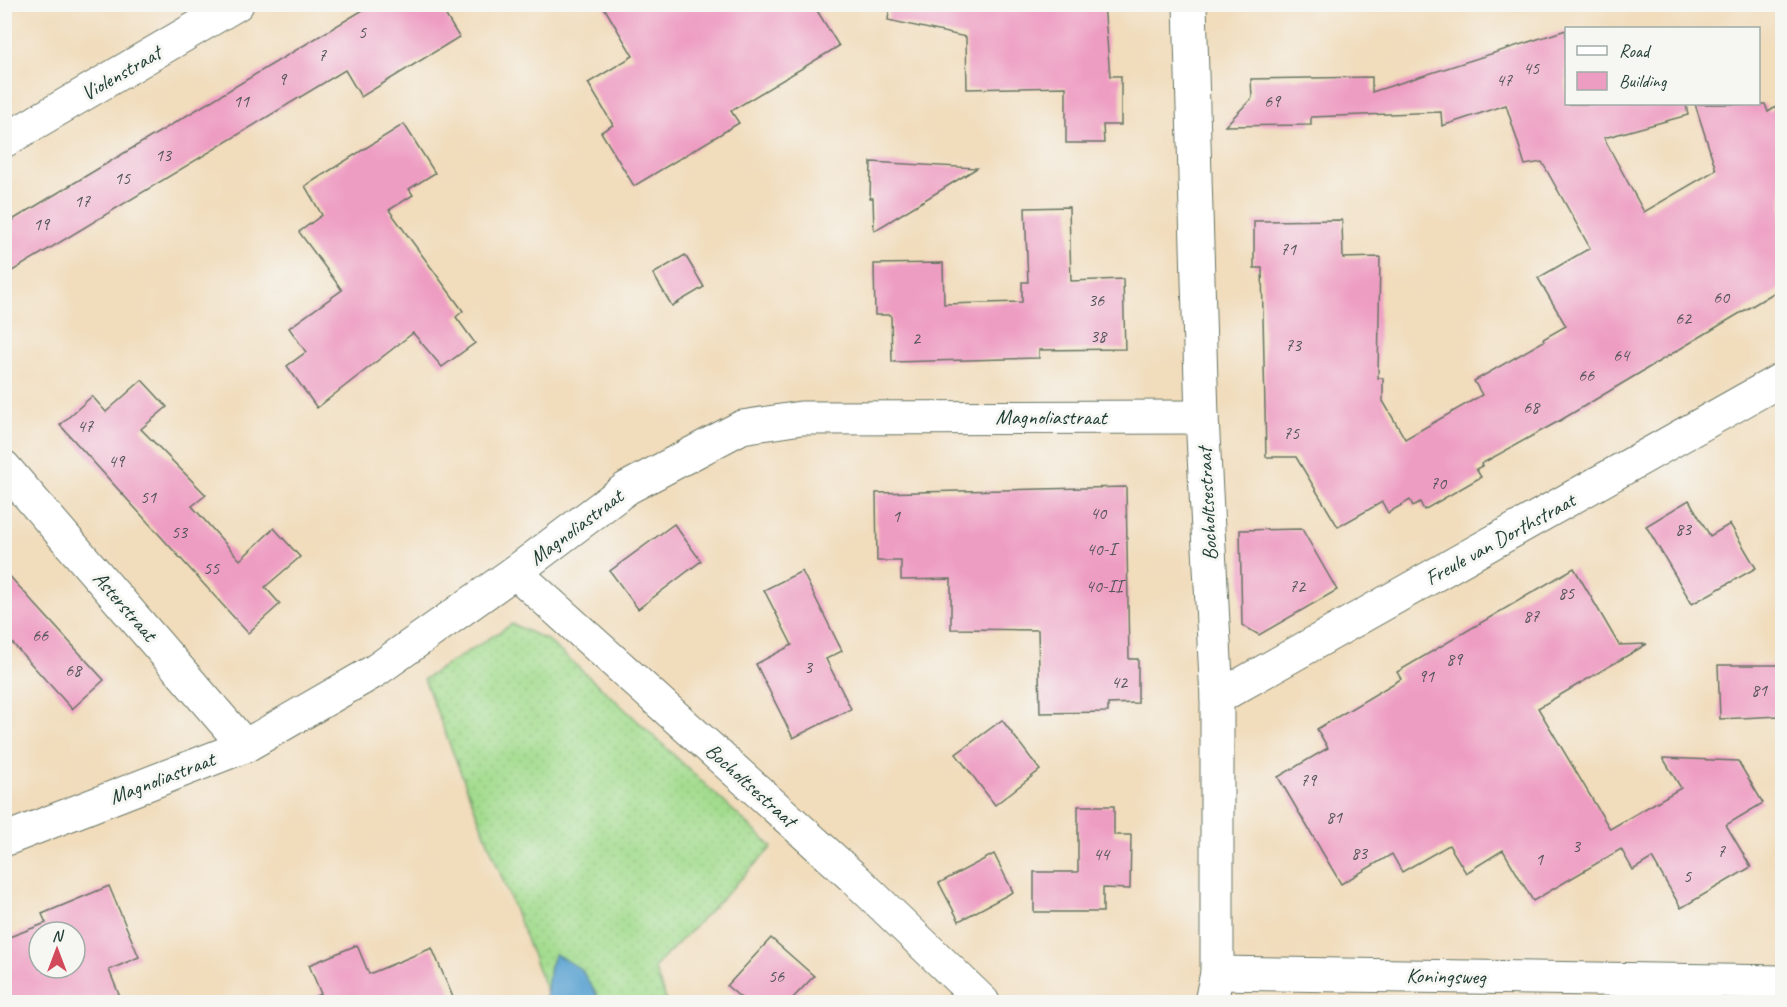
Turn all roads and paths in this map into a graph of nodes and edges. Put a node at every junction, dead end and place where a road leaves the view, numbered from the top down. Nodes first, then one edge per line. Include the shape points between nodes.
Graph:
1 (237, 4) edge
2 (1190, 4) edge
3 (4, 141) edge
4 (1782, 379) edge
5 (1202, 417) junction
6 (4, 467) edge
7 (515, 572) junction
8 (1217, 698) junction
9 (245, 746) junction
10 (4, 840) edge
11 (1782, 982) edge
12 (1214, 988) edge
13 (983, 1002) edge

1 - 3 street, Violenstraat
2 - 5 street, Bocholtsestraat
4 - 8 street, Freule van Dorthstraat
5 - 7 street, Magnoliastraat via 801,418 742,427 627,488
5 - 8 street, Bocholtsestraat
6 - 9 street, Asterstraat
7 - 9 street, Magnoliastraat via 375,671
7 - 13 street, Bocholtsestraat via 853,877
8 - 12 street, Bocholtsestraat
9 - 10 street, Magnoliastraat
11 - 12 street, Koningsweg

